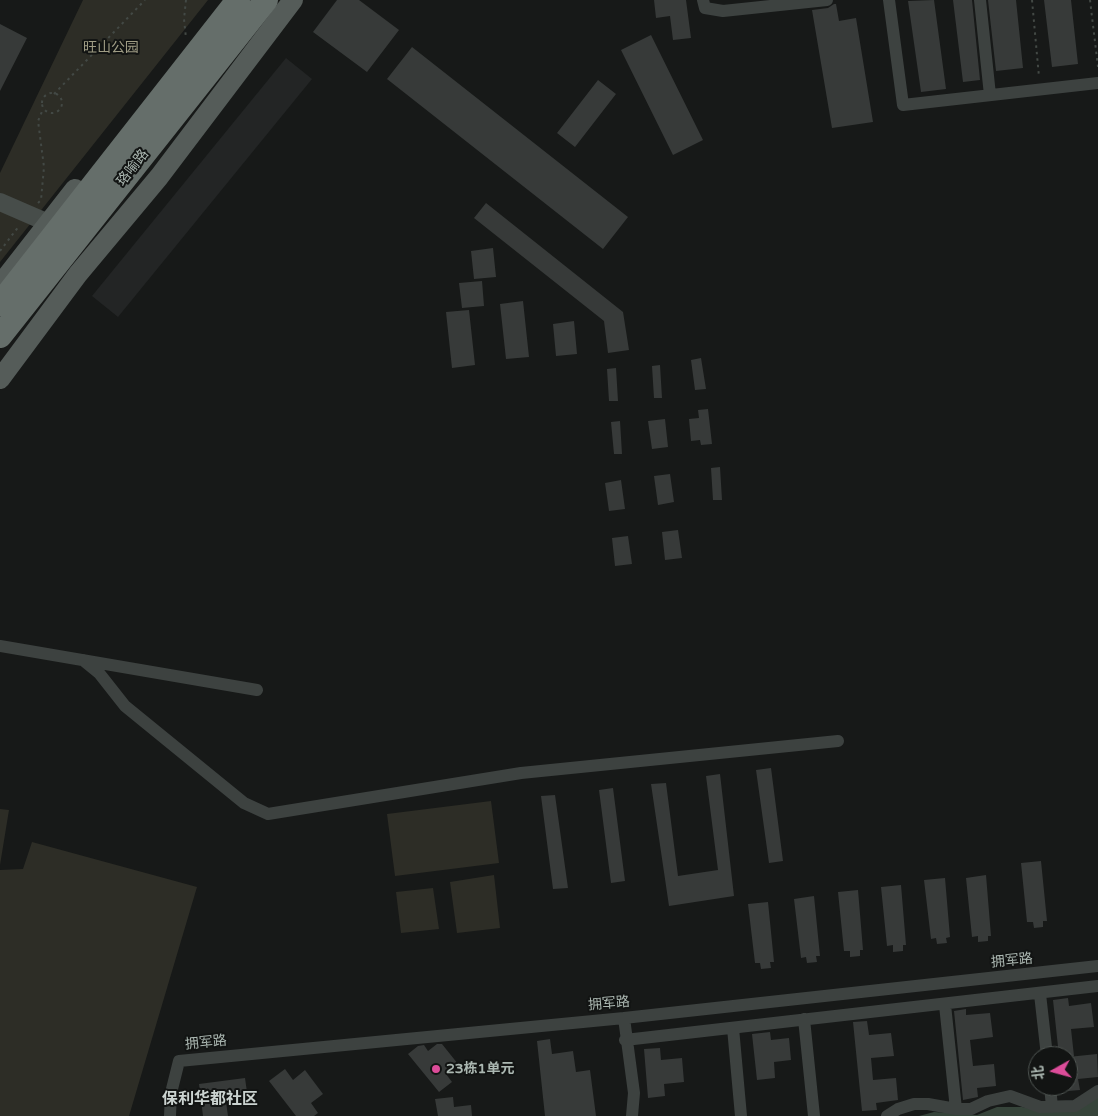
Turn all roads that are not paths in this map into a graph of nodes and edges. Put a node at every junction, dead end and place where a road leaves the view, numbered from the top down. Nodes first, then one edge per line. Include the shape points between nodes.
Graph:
1 (226, 0) edge
2 (238, 0) edge
3 (266, 0) edge
4 (294, 0) edge
5 (703, 0) edge
6 (827, 0) edge
7 (889, 0) edge
8 (980, 0) edge
9 (1098, 83) edge
10 (990, 95) junction
11 (0, 202) edge
12 (54, 226) junction
13 (0, 285) edge
14 (0, 304) edge
15 (0, 336) edge
16 (0, 379) edge
17 (0, 646) edge
18 (83, 660) junction
19 (257, 690) dead end
20 (838, 741) dead end
21 (1098, 966) edge
22 (1098, 986) edge
23 (1040, 994) junction
24 (945, 1005) junction
25 (624, 1018) junction
26 (804, 1020) junction
27 (733, 1028) junction
28 (625, 1040) junction
29 (1046, 1046) edge
30 (1098, 1091) edge
31 (1051, 1096) edge
32 (1052, 1107) junction
33 (956, 1109) junction
34 (170, 1116) edge
35 (632, 1116) edge
36 (741, 1116) edge
37 (814, 1116) edge
38 (887, 1116) edge

1 - 12 main road
2 - 12 highway, 珞喻路
3 - 15 highway, 珞喻路
4 - 16 main road via 159,177 78,274
5 - 6 street via 704,8 723,11
7 - 10 street via 903,105
8 - 10 street
9 - 10 street
11 - 12 street
12 - 13 main road
12 - 14 highway, 珞喻路
17 - 18 street
18 - 19 street
18 - 20 street via 99,673 125,706 244,803 268,814 521,772
21 - 25 street, 拥军路
22 - 23 street
23 - 24 street
23 - 29 street
24 - 26 street
24 - 33 street
25 - 28 street
25 - 34 street, 拥军路 via 179,1061 171,1093
26 - 27 street
26 - 37 street
27 - 28 street
27 - 36 street
28 - 35 street via 632,1075
30 - 32 street via 1075,1106
31 - 32 street
32 - 33 street via 1040,1107 1010,1096 971,1109
33 - 38 street via 914,1104

